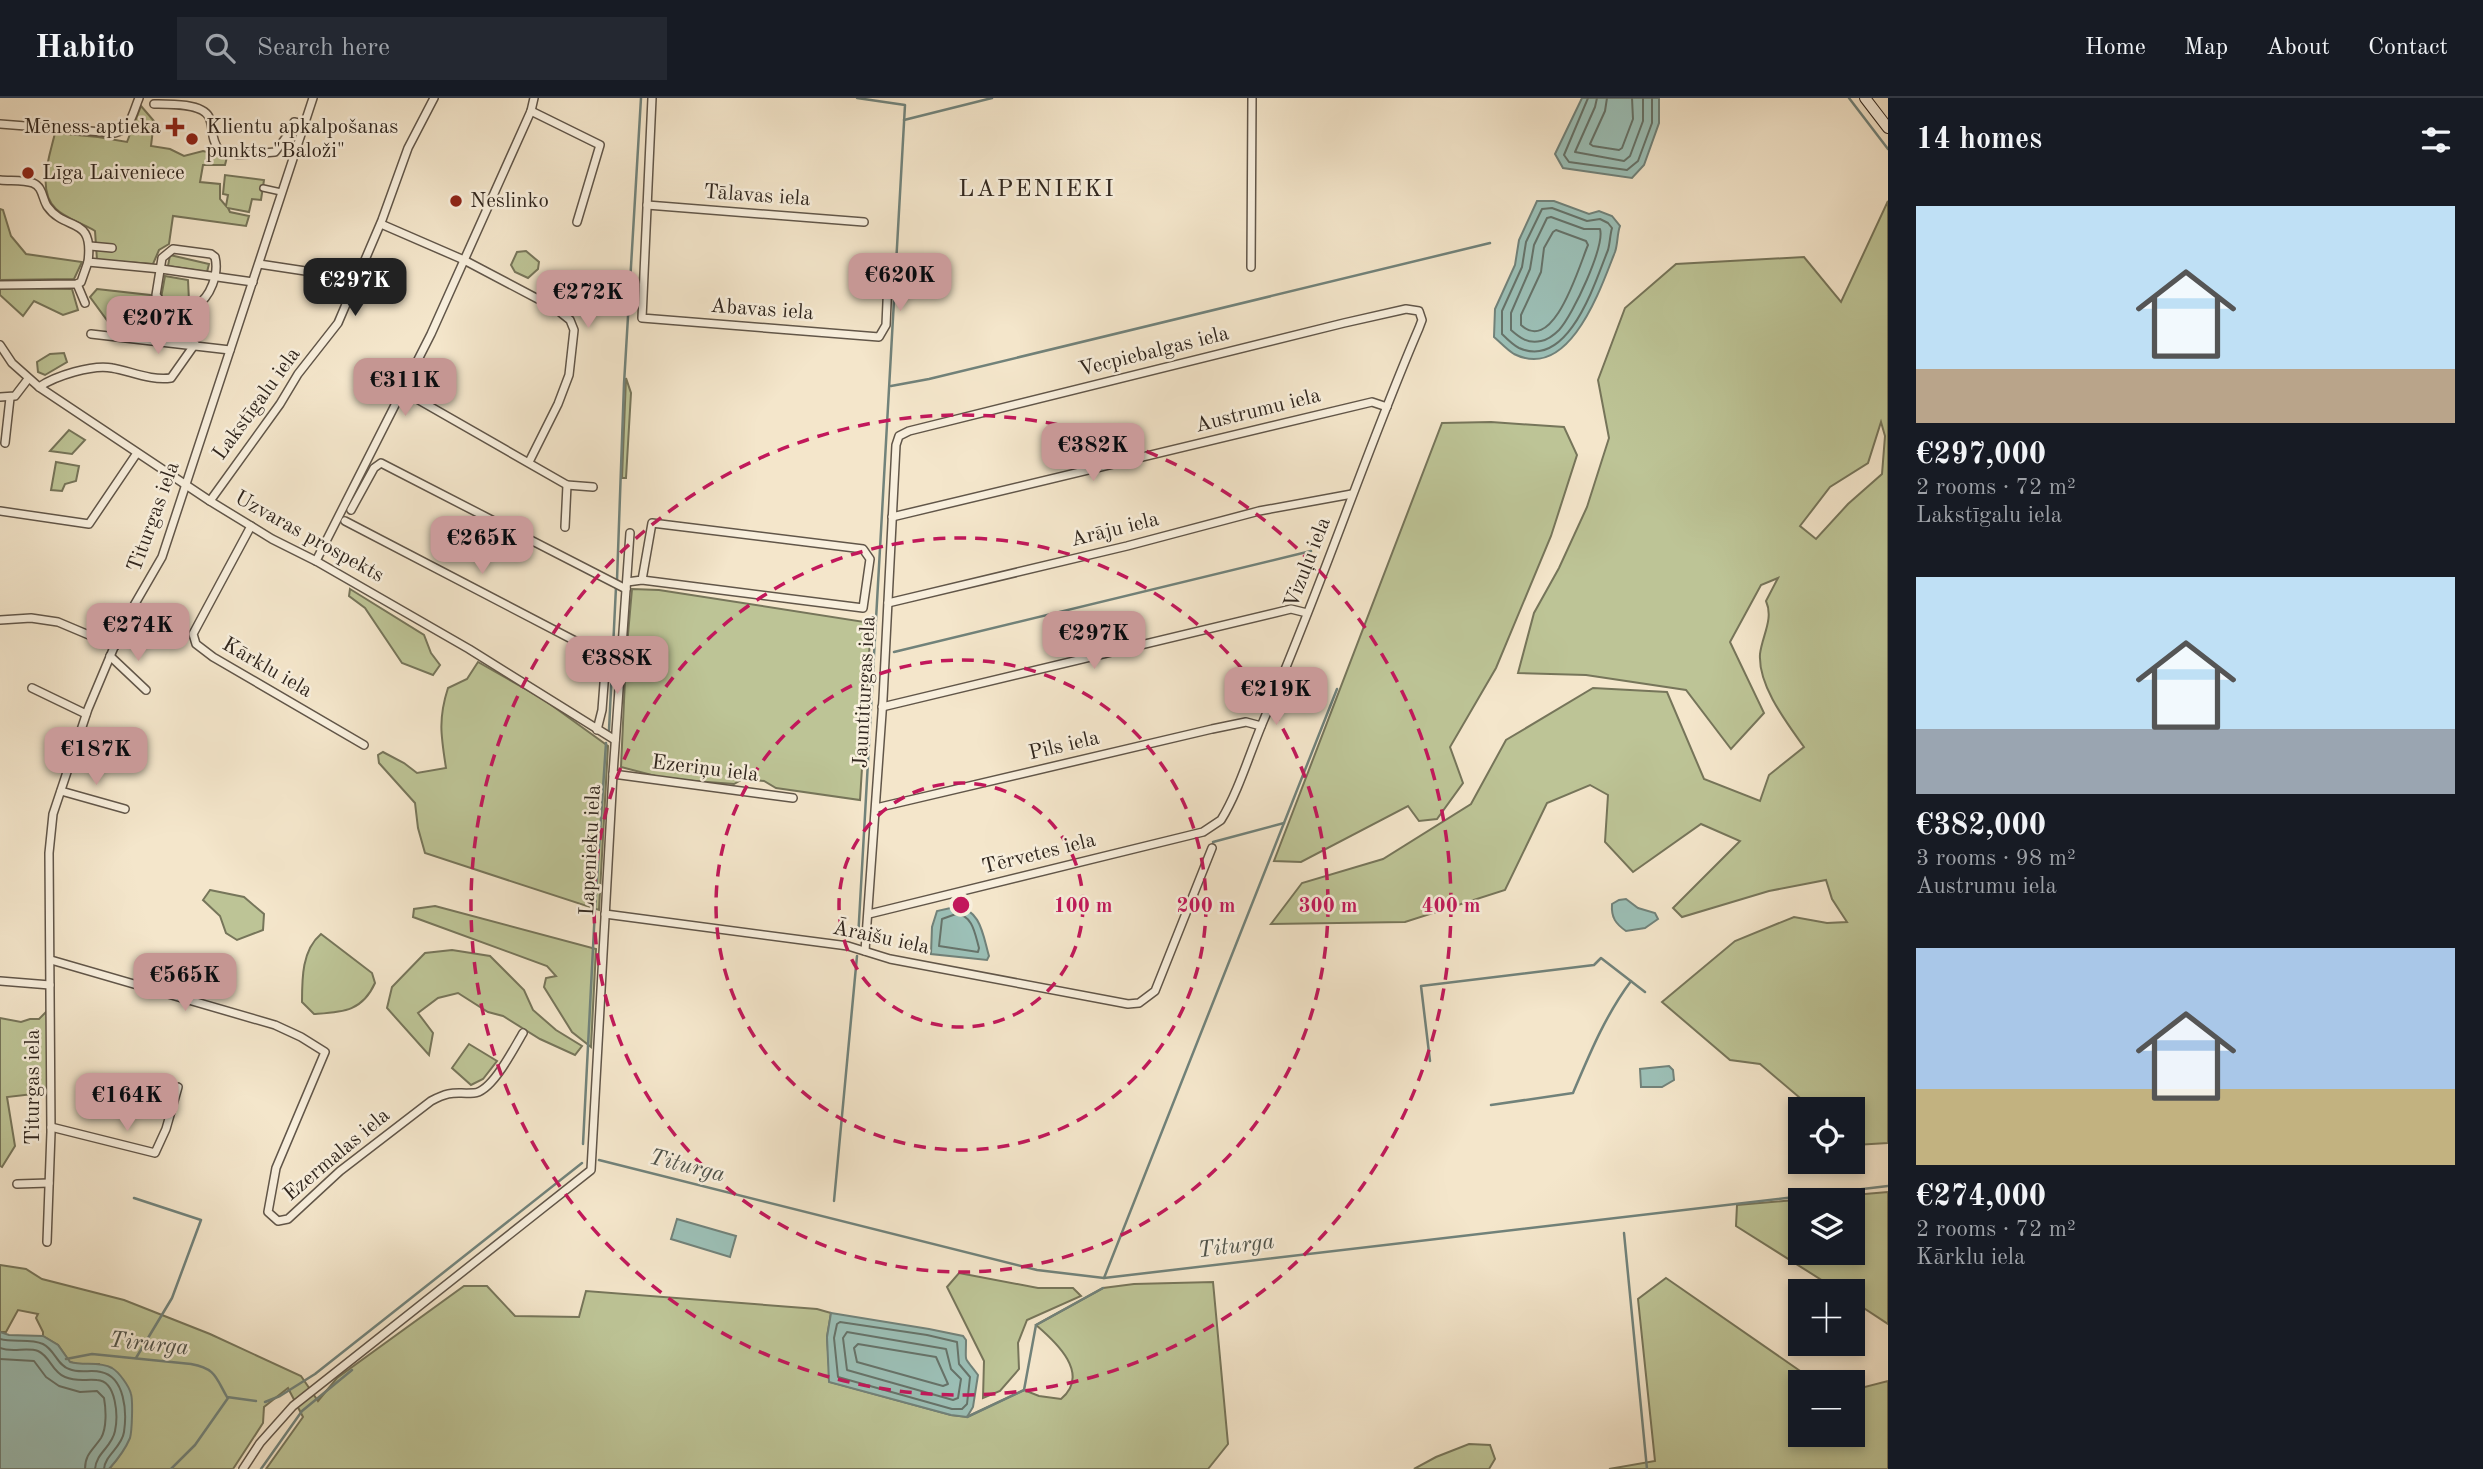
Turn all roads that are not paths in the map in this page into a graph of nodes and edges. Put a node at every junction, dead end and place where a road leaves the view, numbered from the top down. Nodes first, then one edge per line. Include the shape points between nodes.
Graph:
1 (139, 98) edge
2 (313, 98) edge
3 (434, 98) edge
4 (534, 98) edge
5 (652, 98) edge
6 (1252, 98) edge
7 (1865, 98) edge
8 (180, 101) edge
9 (154, 104) dead end
10 (531, 111) junction
11 (0, 124) edge
12 (303, 124) junction
13 (1888, 128) edge
14 (275, 152) junction
15 (293, 156) junction
16 (0, 180) edge
17 (262, 188) dead end
18 (281, 192) junction
19 (647, 205) junction
20 (577, 222) dead end
21 (864, 222) dead end
22 (380, 224) junction
23 (90, 246) junction
24 (112, 248) dead end
25 (464, 260) junction
26 (88, 262) junction
27 (259, 264) junction
28 (1251, 267) dead end
29 (161, 269) junction
30 (215, 276) junction
31 (358, 279) junction
32 (888, 280) dead end
33 (253, 282) junction
34 (77, 284) junction
35 (0, 285) edge
36 (85, 303) dead end
37 (1419, 311) joint
38 (91, 334) dead end
39 (195, 344) junction
40 (0, 345) edge
41 (230, 350) junction
42 (28, 379) junction
43 (39, 387) junction
44 (403, 391) junction
45 (0, 397) edge
46 (10, 398) junction
47 (1387, 407) junction
48 (900, 436) joint
49 (5, 443) dead end
50 (137, 453) junction
51 (529, 461) junction
52 (186, 484) junction
53 (567, 485) junction
54 (593, 487) dead end
55 (1352, 494) junction
56 (210, 501) junction
57 (351, 510) dead end
58 (0, 512) edge
59 (892, 517) junction
60 (345, 521) dead end
61 (251, 526) junction
62 (565, 527) dead end
63 (630, 533) dead end
64 (316, 561) junction
65 (642, 580) junction
66 (626, 586) junction
67 (888, 603) junction
68 (1307, 613) junction
69 (0, 620) edge
70 (115, 646) junction
71 (110, 656) junction
72 (32, 688) dead end
73 (146, 690) dead end
74 (882, 706) junction
75 (86, 714) junction
76 (1261, 726) junction
77 (597, 730) junction
78 (615, 740) junction
79 (364, 745) dead end
80 (613, 774) junction
81 (61, 791) junction
82 (793, 798) dead end
83 (876, 808) junction
84 (125, 809) dead end
85 (1216, 824) joint
86 (1212, 848) dead end
87 (605, 914) junction
88 (869, 914) junction
89 (865, 951) junction
90 (51, 960) junction
91 (0, 981) edge
92 (50, 985) junction
93 (523, 1034) dead end
94 (178, 1087) dead end
95 (51, 1127) junction
96 (49, 1183) junction
97 (17, 1184) dead end
98 (47, 1242) dead end
99 (243, 1469) edge

1 - 11 street via 121,132
2 - 12 street, Titurgas iela
3 - 22 street, Lakstīgalu iela via 408,148
4 - 10 street
5 - 19 street
6 - 28 street
7 - 13 main road
8 - 9 street
8 - 14 street via 209,117 211,135 222,152
10 - 20 street via 600,145
10 - 25 street
12 - 14 street via 294,122
12 - 15 street, Titurgas iela
14 - 15 street
15 - 18 street, Titurgas iela
16 - 23 street via 40,188 48,206 80,228
17 - 18 street
18 - 27 street, Titurgas iela
19 - 21 street, Tālavas iela
19 - 32 street, Abavas iela via 642,318 879,337 886,325
22 - 25 street
22 - 31 street, Lakstīgalu iela
23 - 24 street
23 - 26 street
25 - 44 street
25 - 51 street via 555,308 570,320 574,330 569,375
26 - 29 street
26 - 34 street
27 - 31 street
27 - 33 street, Titurgas iela
29 - 30 street
29 - 30 street via 162,258 173,250 211,254 217,260
29 - 30 street via 156,295 162,303 195,306 206,298
30 - 33 street
31 - 56 street, Lakstīgalu iela via 338,324
33 - 41 street, Titurgas iela
34 - 35 street
34 - 36 street
37 - 47 street, Vizuļu iela via 1422,320
37 - 48 street, Vecpiebalgas iela via 1406,309 1331,326
38 - 39 street
39 - 41 street
39 - 43 street via 171,378 109,367 75,372
40 - 42 street, Uzvaras prospekts
41 - 52 street, Titurgas iela
42 - 43 street, Uzvaras prospekts
42 - 46 street
43 - 50 street, Uzvaras prospekts
44 - 51 street
44 - 64 street
45 - 46 street
46 - 49 street
47 - 55 street, Vizuļu iela
47 - 59 street, Austrumu iela via 1372,402
48 - 59 street, Jauntiturgas iela
50 - 52 street, Uzvaras prospekts
50 - 58 street via 89,524
51 - 53 street
52 - 56 street, Uzvaras prospekts
52 - 70 street, Titurgas iela via 162,557
53 - 54 street
53 - 62 street
55 - 67 street, Arāju iela via 1259,511
55 - 68 street, Vizuļu iela
56 - 61 street, Uzvaras prospekts
57 - 66 street via 381,463 611,584
59 - 67 street, Jauntiturgas iela
60 - 77 street via 606,657
61 - 64 street, Uzvaras prospekts
61 - 79 street, Kārklu iela via 193,634 196,644
63 - 66 street, Lapenieku iela
64 - 77 street, Uzvaras prospekts via 491,662
65 - 65 street via 863,608 870,559 863,549 652,523
65 - 66 street
66 - 78 street, Lapenieku iela
67 - 74 street, Jauntiturgas iela
68 - 74 street via 1291,610
68 - 76 street, Vizuļu iela
69 - 70 street via 58,622
70 - 71 street, Titurgas iela
71 - 73 street
71 - 75 street, Titurgas iela
72 - 75 street
74 - 83 street, Jauntiturgas iela
75 - 81 street, Titurgas iela
76 - 83 street, Pils iela via 1246,722 1212,729
76 - 85 street, Vizuļu iela
77 - 78 street, Uzvaras prospekts
78 - 80 street, Lapenieku iela
80 - 82 street, Ezeriņu iela
80 - 87 street, Lapenieku iela
81 - 84 street
81 - 90 street, Titurgas iela via 49,853
83 - 88 street, Jauntiturgas iela
85 - 88 street, Tērvetes iela via 1203,832
86 - 89 street, Āraišu iela via 1155,991 1139,1003
87 - 89 street, Āraišu iela
87 - 99 street, Lapenieku iela via 591,1170 293,1406
88 - 89 street, Jauntiturgas iela
90 - 92 street, Titurgas iela
90 - 93 street, Ezermalas iela via 275,1025 325,1052 276,1168 268,1212 278,1221 288,1219 340,1171 431,1101 447,1093 477,1093 486,1087
91 - 92 street
92 - 95 street, Titurgas iela
94 - 95 street via 155,1153
95 - 96 street, Titurgas iela
96 - 97 street
96 - 98 street, Titurgas iela

